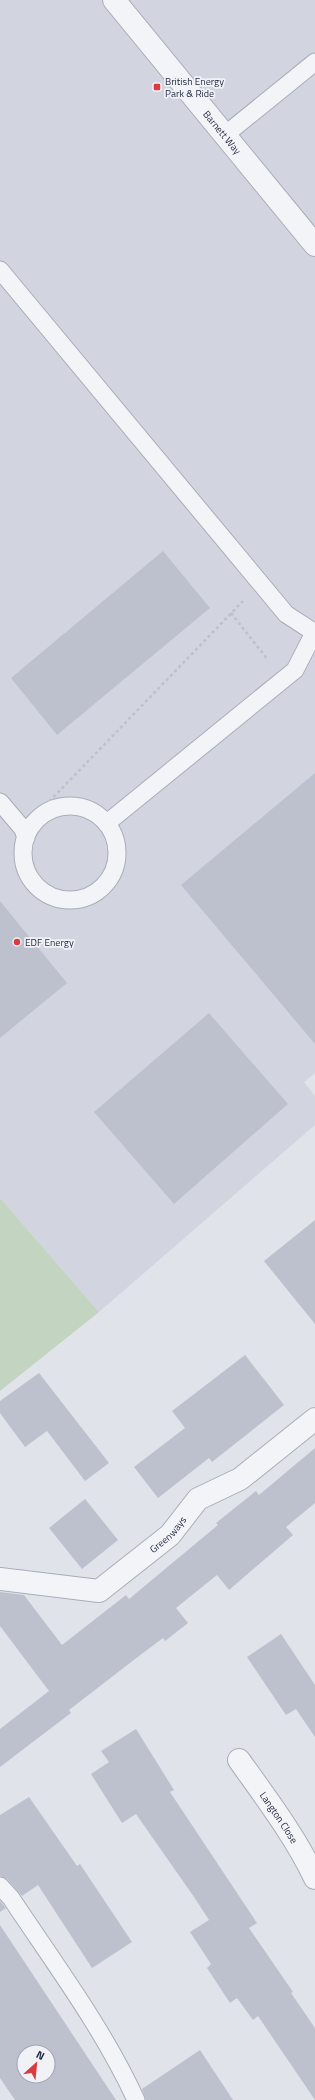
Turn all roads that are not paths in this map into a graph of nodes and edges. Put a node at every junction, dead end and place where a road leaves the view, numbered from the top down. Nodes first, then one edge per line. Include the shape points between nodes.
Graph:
1 (114, 0) edge
2 (315, 62) edge
3 (225, 135) junction
4 (315, 245) edge
5 (0, 270) edge
6 (314, 633) edge
7 (0, 802) edge
8 (107, 824) junction
9 (24, 833) junction
10 (315, 1419) edge
11 (0, 1580) edge
12 (239, 1760) dead end
13 (315, 1878) edge
14 (0, 1886) edge
15 (136, 2100) edge

1 - 3 street, Barnett Way
2 - 3 lane
3 - 4 street, Barnett Way
5 - 6 lane via 260,584 286,614
6 - 8 lane via 295,670
7 - 9 lane
8 - 9 lane via 90,810 74,806 62,807 47,812
8 - 9 lane via 115,838 117,860 112,876 98,891 71,900 54,898 38,887 28,874 23,854
10 - 11 street, Greenways via 240,1479 198,1499 170,1535 99,1591
12 - 13 street, Langton Close via 284,1823
14 - 15 lane via 11,1898 119,2064

